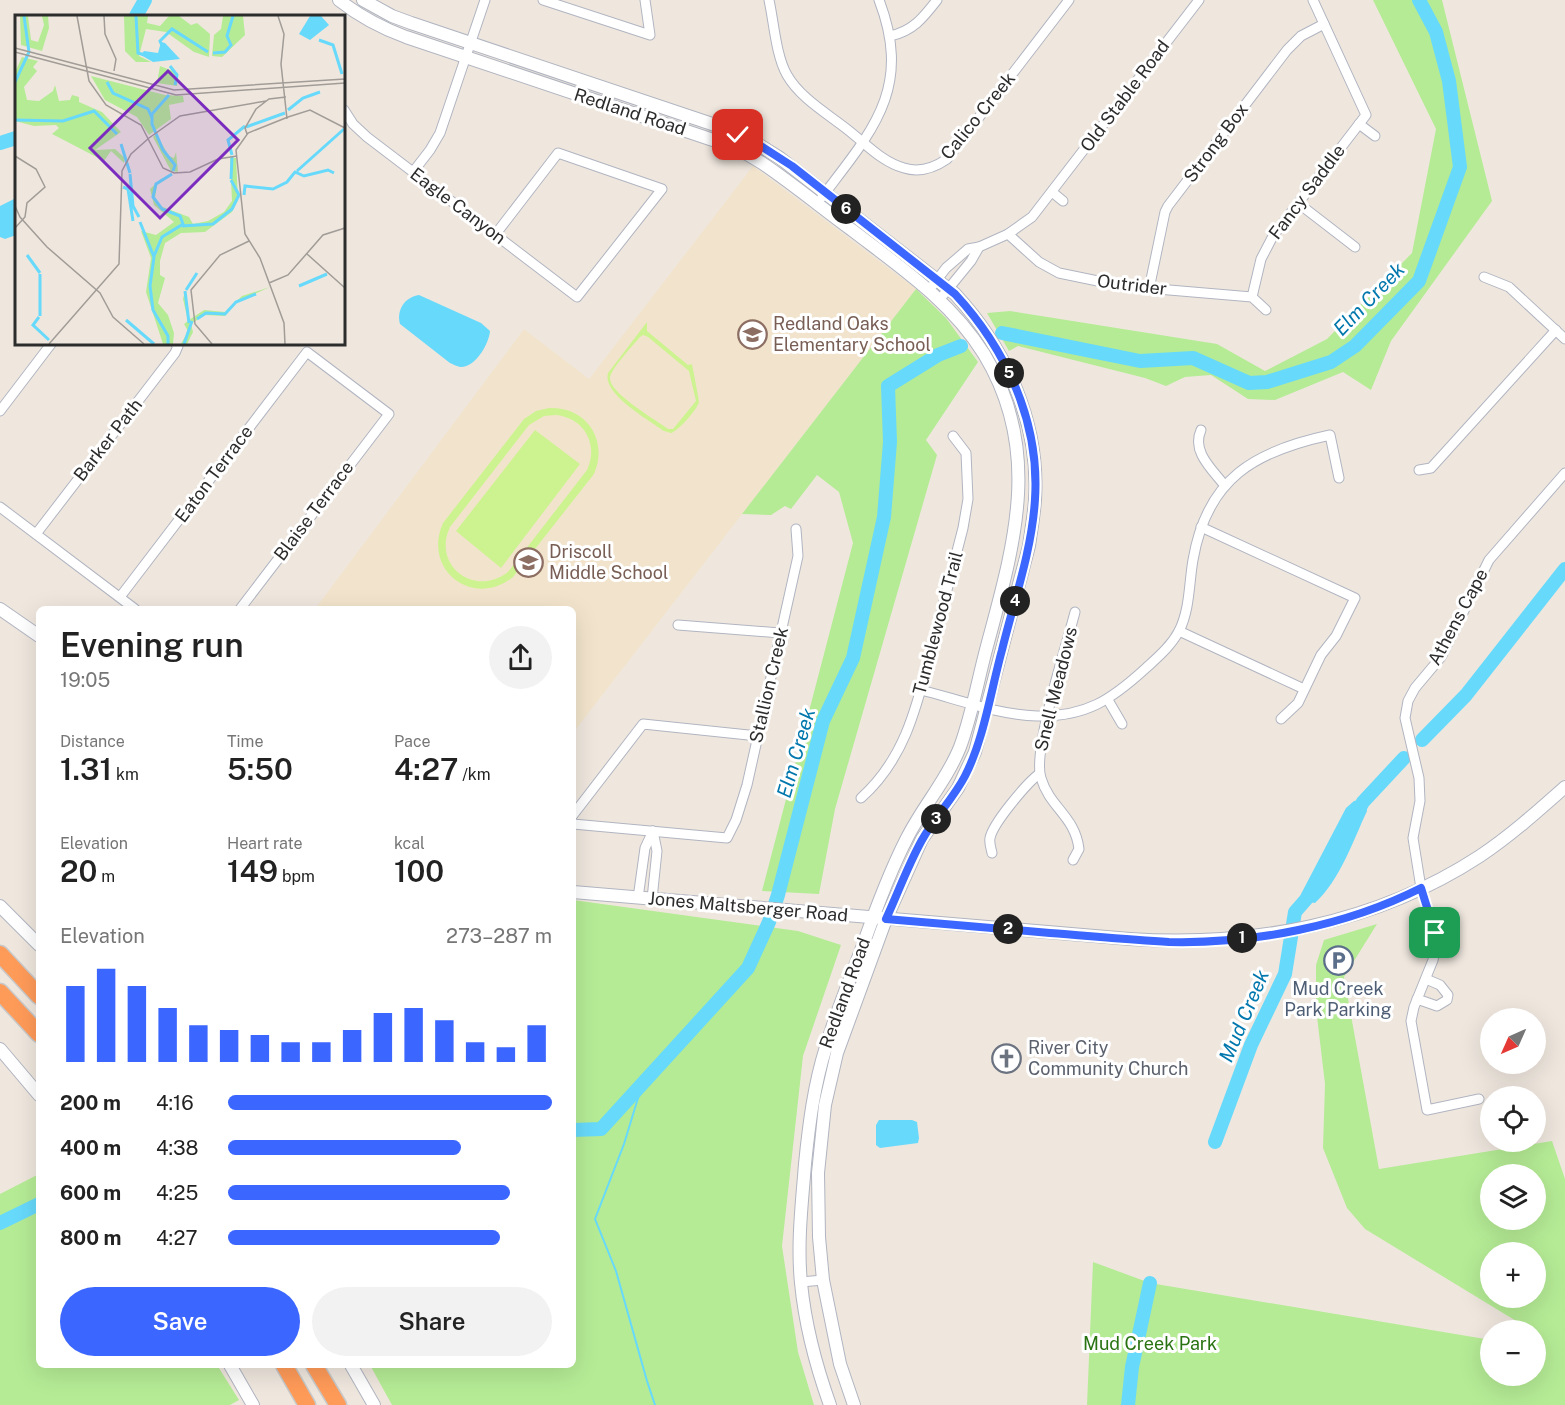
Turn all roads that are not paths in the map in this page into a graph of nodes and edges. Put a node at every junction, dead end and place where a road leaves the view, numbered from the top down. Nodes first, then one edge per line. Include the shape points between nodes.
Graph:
1 (339, 0) edge
2 (363, 0) edge
3 (485, 0) edge
4 (543, 0) edge
5 (645, 0) edge
6 (769, 0) edge
7 (879, 0) edge
8 (937, 0) edge
9 (1069, 0) edge
10 (1199, 0) edge
11 (1313, 0) edge
12 (1324, 24) junction
13 (890, 36) junction
14 (470, 44) junction
15 (466, 58) junction
16 (345, 112) edge
17 (1359, 124) junction
18 (1375, 136) dead end
19 (863, 143) junction
20 (769, 151) junction
21 (762, 163) junction
22 (413, 172) junction
23 (825, 192) junction
24 (1052, 192) junction
25 (1063, 201) dead end
26 (1298, 203) junction
27 (817, 204) junction
28 (1008, 234) junction
29 (495, 235) junction
30 (979, 246) junction
31 (1355, 248) dead end
32 (1484, 277) dead end
33 (937, 279) junction
34 (949, 288) junction
35 (1149, 289) junction
36 (928, 290) junction
37 (1252, 297) junction
38 (940, 300) junction
39 (1266, 310) dead end
40 (1556, 330) junction
41 (1565, 339) edge
42 (50, 345) edge
43 (177, 345) edge
44 (307, 352) joint
45 (0, 411) edge
46 (1201, 430) dead end
47 (953, 436) dead end
48 (1032, 444) junction
49 (1017, 448) junction
50 (1419, 470) dead end
51 (1565, 474) edge
52 (1339, 478) dead end
53 (1225, 486) junction
54 (0, 507) edge
55 (1017, 520) junction
56 (1033, 522) junction
57 (1201, 527) junction
58 (796, 529) dead end
59 (36, 534) junction
60 (120, 597) junction
61 (131, 606) edge
62 (242, 606) edge
63 (0, 609) edge
64 (1075, 612) dead end
65 (678, 625) dead end
66 (1179, 631) junction
67 (780, 633) junction
68 (36, 634) edge
69 (1304, 689) junction
70 (921, 690) junction
71 (1108, 700) junction
72 (972, 703) junction
73 (987, 707) junction
74 (1048, 716) junction
75 (1281, 719) dead end
76 (1122, 724) dead end
77 (758, 736) junction
78 (960, 747) junction
79 (975, 752) junction
80 (1039, 774) junction
81 (1565, 787) edge
82 (861, 798) dead end
83 (576, 811) edge
84 (576, 824) edge
85 (653, 831) junction
86 (992, 853) dead end
87 (1073, 860) dead end
88 (1421, 888) junction
89 (576, 892) edge
90 (638, 898) junction
91 (652, 899) junction
92 (0, 906) edge
93 (873, 918) junction
94 (886, 919) junction
95 (36, 942) edge
96 (0, 954) edge
97 (1426, 979) junction
98 (0, 992) edge
99 (36, 993) edge
100 (1417, 999) junction
101 (36, 1031) edge
102 (0, 1049) edge
103 (36, 1091) edge
104 (1479, 1100) dead end
105 (823, 1280) junction
106 (801, 1282) junction
107 (232, 1368) edge
108 (286, 1368) edge
109 (316, 1368) edge
110 (353, 1368) edge
111 (253, 1405) edge
112 (307, 1405) edge
113 (338, 1405) edge
114 (374, 1405) edge
115 (830, 1405) edge
116 (854, 1405) edge

1 - 15 main road, Redland Road via 385,29
2 - 14 main road, Redland Road via 392,16
3 - 14 street
4 - 5 street via 650,35
6 - 19 street, Calico Creek via 786,75 803,95
7 - 13 street
8 - 13 street via 911,29
9 - 19 street, Calico Creek via 940,164 917,170 904,168
10 - 24 street, Old Stable Road
11 - 12 street
12 - 17 street, Fancy Saddle via 1366,115
12 - 35 street, Strong Box via 1301,36 1287,50 1168,206
13 - 19 street via 885,102
14 - 15 street
14 - 20 main road, Redland Road via 718,126
15 - 21 main road, Redland Road via 713,140
15 - 22 street via 440,133
16 - 22 street, Eagle Canyon via 367,137
17 - 18 street
17 - 26 street, Fancy Saddle
19 - 23 street
20 - 21 street
20 - 23 main road, Redland Road
21 - 27 main road, Redland Road
22 - 29 street, Eagle Canyon
23 - 27 street
23 - 33 main road, Redland Road
24 - 25 street
24 - 28 street, Old Stable Road via 1032,218
26 - 31 street
26 - 37 street, Fancy Saddle via 1266,248
27 - 36 main road, Redland Road
28 - 30 street, Old Stable Road
28 - 35 street, Outrider via 1039,262 1059,273
29 - 29 street, Eagle Canyon via 558,153 662,189 577,297
30 - 33 street, Old Stable Road via 957,256
30 - 34 street
32 - 40 street via 1509,287
33 - 34 main road, Redland Road
33 - 36 street, Old Stable Road
34 - 38 street
34 - 48 main road, Redland Road via 999,352 1018,394
35 - 37 street, Outrider
36 - 38 main road, Redland Road
37 - 39 street
38 - 49 main road, Redland Road via 991,368 1001,388
40 - 41 street
40 - 50 street via 1431,468
42 - 45 street
43 - 59 street, Barker Path via 175,353
44 - 60 street, Eaton Terrace
44 - 62 street, Blaise Terrace via 389,414
46 - 53 street via 1197,441 1202,455
47 - 70 street, Tumblewood Trail via 966,453 968,499
48 - 49 street
48 - 56 main road, Redland Road
49 - 55 main road, Redland Road
51 - 88 street, Athens Cape via 1489,560 1441,657 1408,701 1405,718 1419,778 1420,801 1413,838
52 - 53 street via 1330,435 1264,455
53 - 57 street
54 - 59 street
55 - 56 street
55 - 72 main road, Redland Road
56 - 73 main road, Redland Road
57 - 66 street
57 - 69 street via 1355,598
58 - 67 street, Stallion Creek via 798,556
59 - 60 street
60 - 61 street
63 - 68 main road
64 - 74 street, Snell Meadows
65 - 67 street
66 - 69 street
66 - 71 street via 1164,652
67 - 77 street, Stallion Creek
69 - 75 street via 1298,703
70 - 72 street
70 - 82 street, Tumblewood Trail via 901,747
71 - 74 street via 1080,711
71 - 76 street
72 - 73 street
72 - 78 main road, Redland Road
73 - 74 street
73 - 79 main road, Redland Road
74 - 80 street, Snell Meadows
77 - 83 street via 643,724
77 - 85 street, Stallion Creek via 742,803 727,838
78 - 79 street
78 - 93 main road, Redland Road via 909,834
79 - 94 main road, Redland Road via 958,788 922,839
80 - 86 street via 1024,787 994,830 990,839
80 - 87 street, Snell Meadows via 1045,792 1073,825 1079,849
81 - 88 main road, Jones Maltsberger Road via 1479,856
84 - 85 street
85 - 90 street via 645,848
85 - 91 street via 657,851
88 - 94 main road, Jones Maltsberger Road via 1323,924 1254,937 1171,942
88 - 97 street, Athens Cape via 1436,945
89 - 90 main road, Jones Maltsberger Road
90 - 91 main road, Jones Maltsberger Road
91 - 93 main road, Jones Maltsberger Road
92 - 95 main road
93 - 94 main road, Jones Maltsberger Road
93 - 106 main road, Redland Road via 834,1021 815,1085 801,1208
94 - 105 main road, Redland Road via 837,1053 825,1105 818,1173
96 - 99 highway
97 - 100 street, Athens Cape
97 - 100 street via 1444,989 1446,1000 1437,1006
98 - 101 highway
100 - 104 street, Athens Cape via 1411,1021 1427,1110
102 - 103 main road
105 - 106 street
105 - 116 main road, Redland Road via 840,1364
106 - 115 main road, Redland Road via 809,1331
107 - 111 main road
108 - 112 highway
109 - 113 highway
110 - 114 main road

